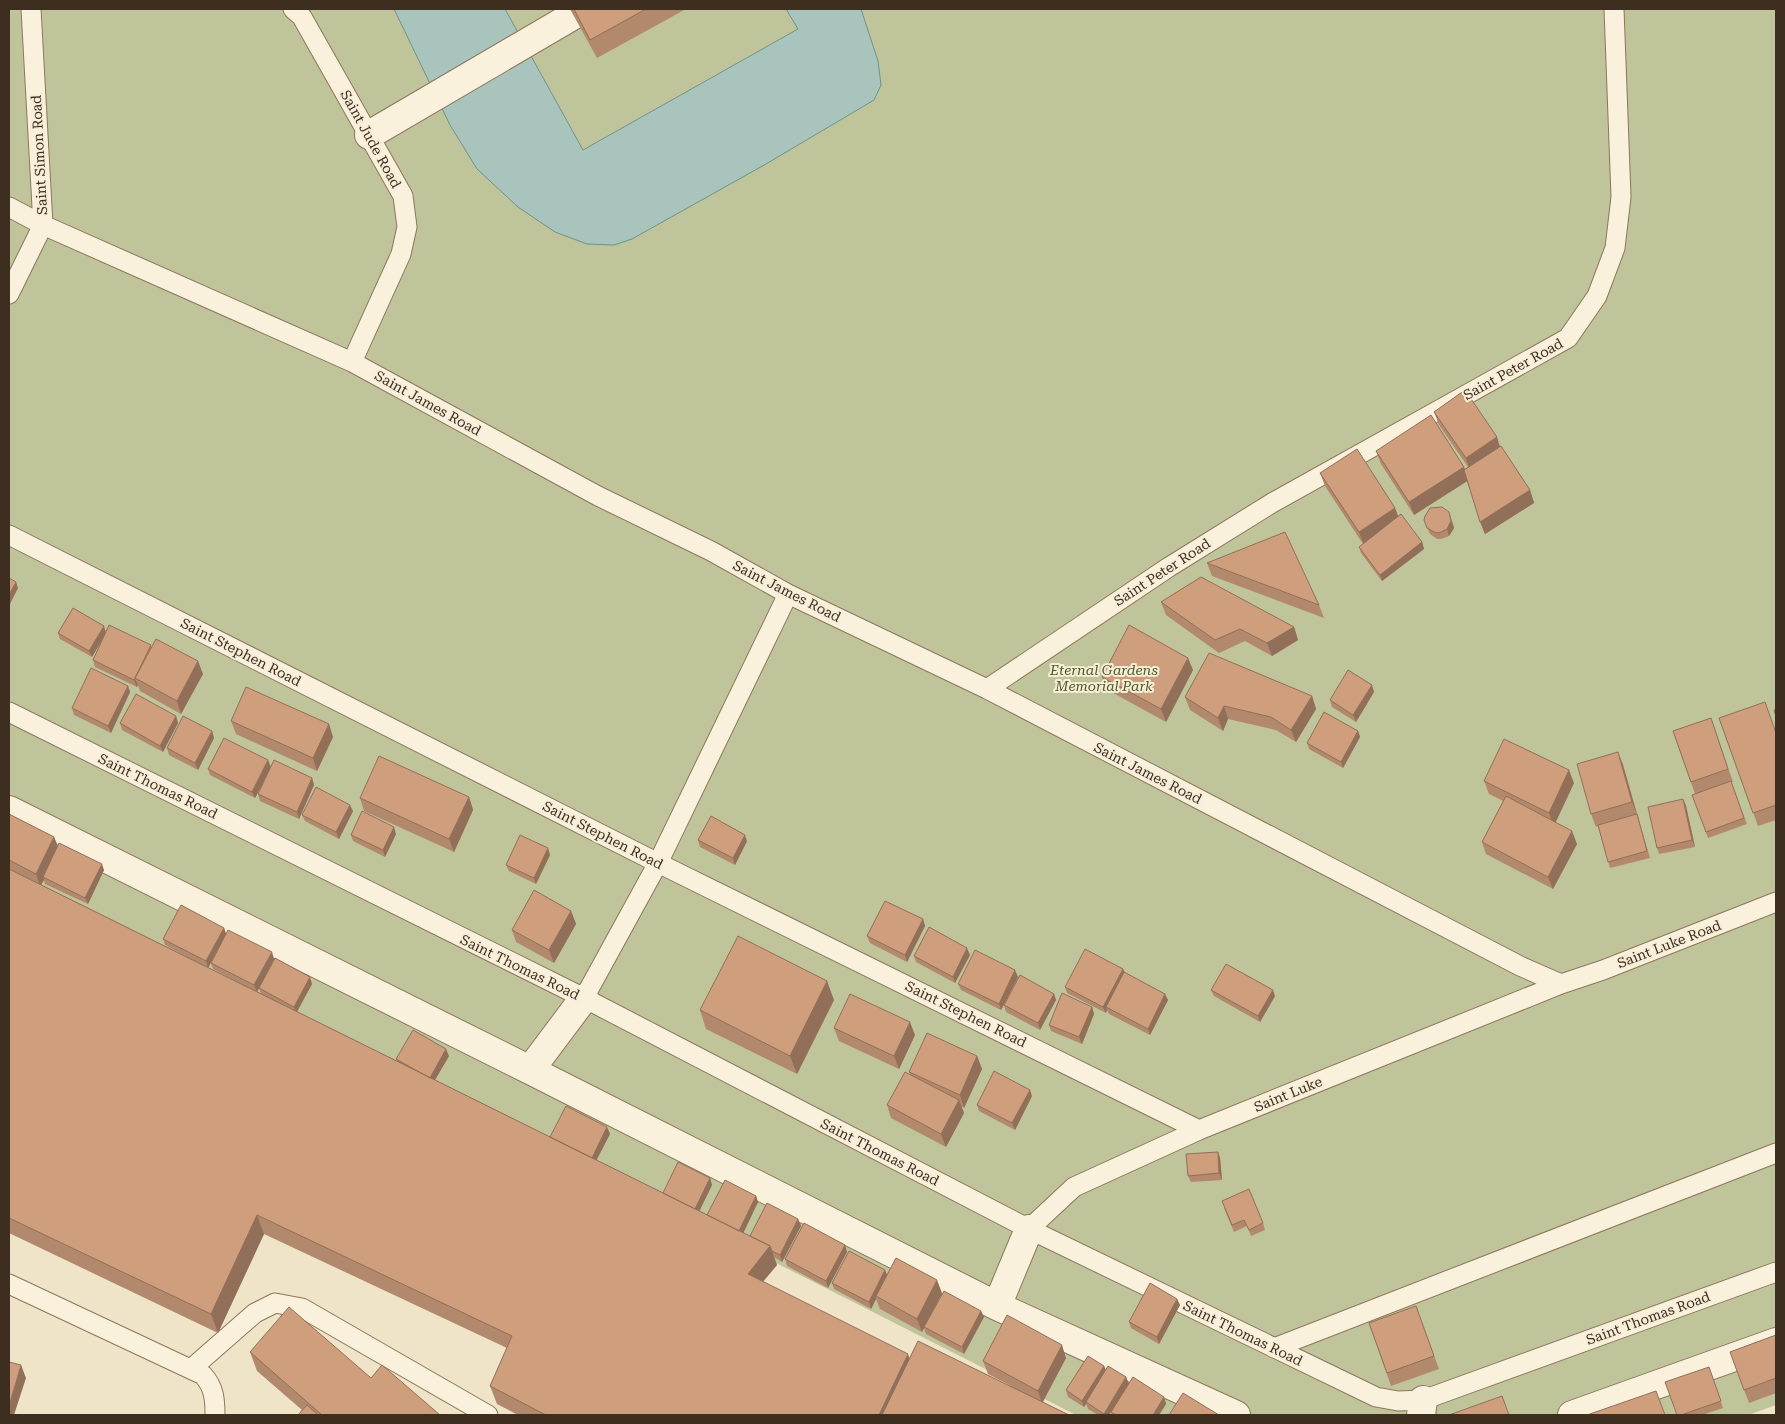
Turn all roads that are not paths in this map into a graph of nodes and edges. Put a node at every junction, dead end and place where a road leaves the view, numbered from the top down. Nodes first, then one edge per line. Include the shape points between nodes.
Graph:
1 (31, 9) edge
2 (293, 9) edge
3 (1614, 9) edge
4 (574, 15) dead end
5 (369, 135) junction
6 (9, 207) edge
7 (43, 225) junction
8 (9, 294) edge
9 (352, 362) junction
10 (9, 535) edge
11 (788, 594) junction
12 (987, 689) junction
13 (9, 712) edge
14 (9, 810) edge
15 (658, 863) junction
16 (1776, 902) edge
17 (1561, 984) junction
18 (584, 998) junction
19 (530, 1070) junction
20 (1200, 1130) junction
21 (1776, 1154) edge
22 (1029, 1229) junction
23 (1776, 1272) edge
24 (9, 1284) edge
25 (996, 1306) junction
26 (1776, 1342) edge
27 (1274, 1348) junction
28 (192, 1369) junction
29 (1422, 1407) edge
30 (215, 1415) edge
31 (488, 1415) edge
32 (1236, 1415) edge
33 (1572, 1415) edge

1 - 7 lane, Saint Simon Road
2 - 5 lane, Saint Jude Road via 302,17
3 - 12 lane, Saint Peter Road via 1621,197 1615,248 1597,296 1568,338 1272,503 1169,567
4 - 5 street
5 - 9 lane, Saint Jude Road via 403,196 407,227 401,254
6 - 7 lane, Saint James Road
7 - 8 lane, Saint Simon Road
7 - 9 lane, Saint James Road
9 - 11 lane, Saint James Road via 598,496 711,551
10 - 15 lane, Saint Stephen Road
11 - 12 lane, Saint James Road
11 - 15 lane
12 - 17 lane, Saint James Road via 1520,966
13 - 18 lane, Saint Thomas Road
14 - 19 street
15 - 18 lane
15 - 20 lane, Saint Stephen Road
16 - 17 lane, Saint Luke Road
17 - 20 lane, Saint Luke
18 - 19 street
18 - 22 lane, Saint Thomas Road
19 - 25 street
20 - 22 lane, Saint Luke via 1074,1187
21 - 27 lane
22 - 25 street
22 - 27 lane, Saint Thomas Road
23 - 29 lane, Saint Thomas Road
24 - 28 lane
25 - 32 street
26 - 33 street
27 - 29 lane, Saint Thomas Road via 1376,1397
28 - 30 lane via 210,1382
28 - 31 lane via 254,1313 275,1303 302,1308

